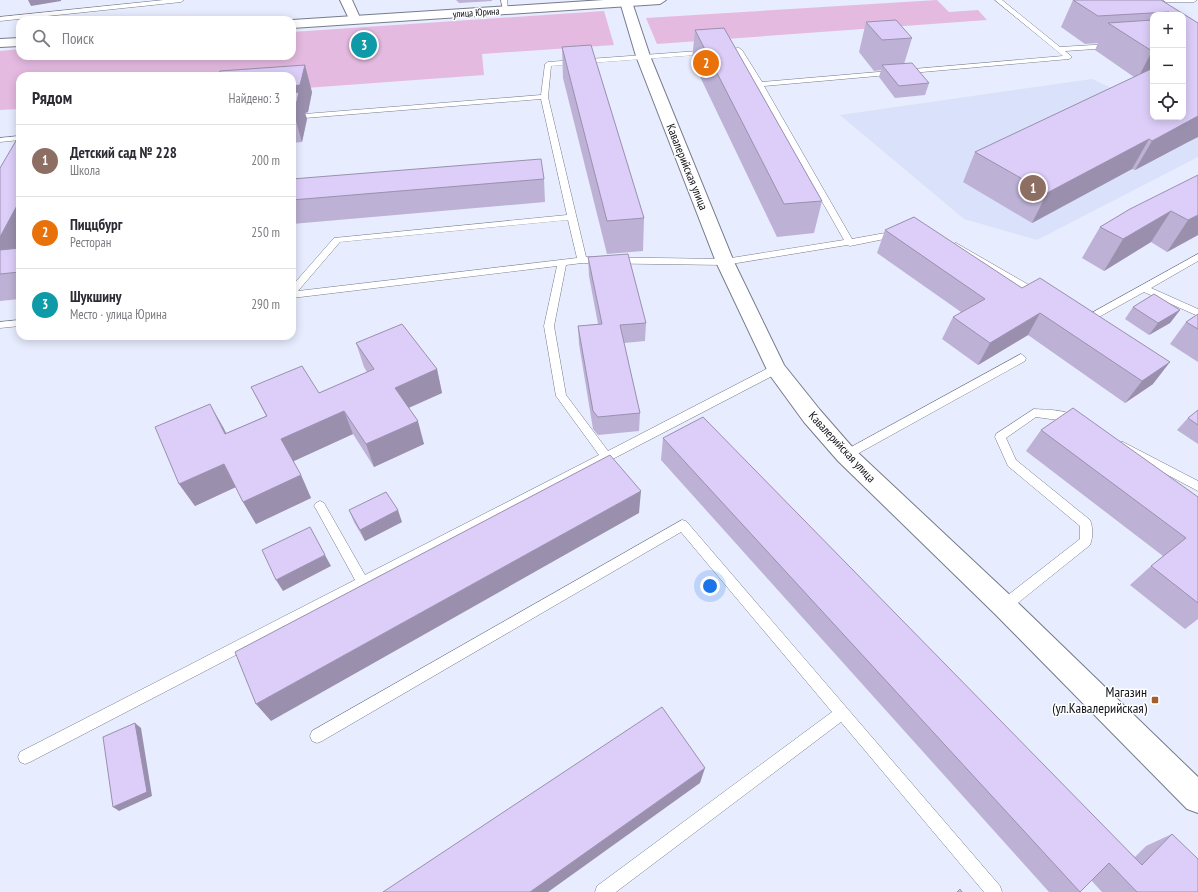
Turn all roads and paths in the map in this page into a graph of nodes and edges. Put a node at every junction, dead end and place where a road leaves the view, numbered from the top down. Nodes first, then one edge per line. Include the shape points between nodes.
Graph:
1 (181, 0) edge
2 (346, 0) edge
3 (660, 0) edge
4 (998, 0) edge
5 (1166, 0) edge
6 (1194, 0) edge
7 (626, 2) junction
8 (505, 5) edge
9 (29, 16) edge
10 (16, 17) edge
11 (0, 19) edge
12 (355, 20) junction
13 (296, 24) edge
14 (16, 42) edge
15 (0, 44) edge
16 (1114, 46) dead end
17 (1059, 49) junction
18 (643, 56) junction
19 (760, 84) junction
20 (544, 97) junction
21 (296, 117) edge
22 (16, 138) edge
23 (0, 140) edge
24 (571, 217) junction
25 (904, 233) edge
26 (946, 240) edge
27 (850, 243) junction
28 (1198, 257) edge
29 (582, 260) junction
30 (562, 262) junction
31 (725, 262) junction
32 (296, 288) edge
33 (1144, 288) junction
34 (296, 293) edge
35 (1046, 298) edge
36 (1198, 313) edge
37 (1079, 317) edge
38 (16, 323) edge
39 (0, 325) edge
40 (1021, 358) dead end
41 (776, 369) junction
42 (1088, 428) edge
43 (1115, 442) edge
44 (846, 455) junction
45 (606, 457) junction
46 (1198, 486) edge
47 (320, 506) dead end
48 (363, 583) junction
49 (1004, 606) junction
50 (842, 713) junction
51 (317, 736) dead end
52 (25, 757) dead end
53 (1198, 798) edge
54 (603, 892) edge
55 (994, 892) edge

1 - 9 lane
2 - 12 street
3 - 7 street, улица Юрина
4 - 17 lane
5 - 6 lane
7 - 8 street, улица Юрина
7 - 18 street, Кавалерийская улица
8 - 12 street, улица Юрина
10 - 11 lane
12 - 13 street, улица Юрина
14 - 15 street
16 - 17 lane
17 - 19 lane via 1069,56
18 - 19 lane via 739,50
18 - 20 lane via 548,64
18 - 31 street, Кавалерийская улица
19 - 27 lane
20 - 21 lane
20 - 24 lane
22 - 23 lane
24 - 29 lane
24 - 32 lane via 337,240
25 - 27 lane
26 - 35 lane
27 - 31 lane
28 - 33 lane
29 - 30 lane
29 - 31 lane
30 - 34 lane
30 - 45 lane via 549,326 561,396
31 - 41 street, Кавалерийская улица
33 - 36 lane
33 - 37 lane via 1085,321
38 - 39 lane
40 - 44 lane
41 - 44 street, Кавалерийская улица
41 - 45 lane
42 - 49 lane via 1067,417 1034,413 1000,436 1012,463 1086,524 1086,541
43 - 46 lane
44 - 49 street, Кавалерийская улица
45 - 48 lane
47 - 48 lane
48 - 52 lane
49 - 53 street, Кавалерийская улица
50 - 51 lane via 682,525
50 - 54 lane
50 - 55 lane

